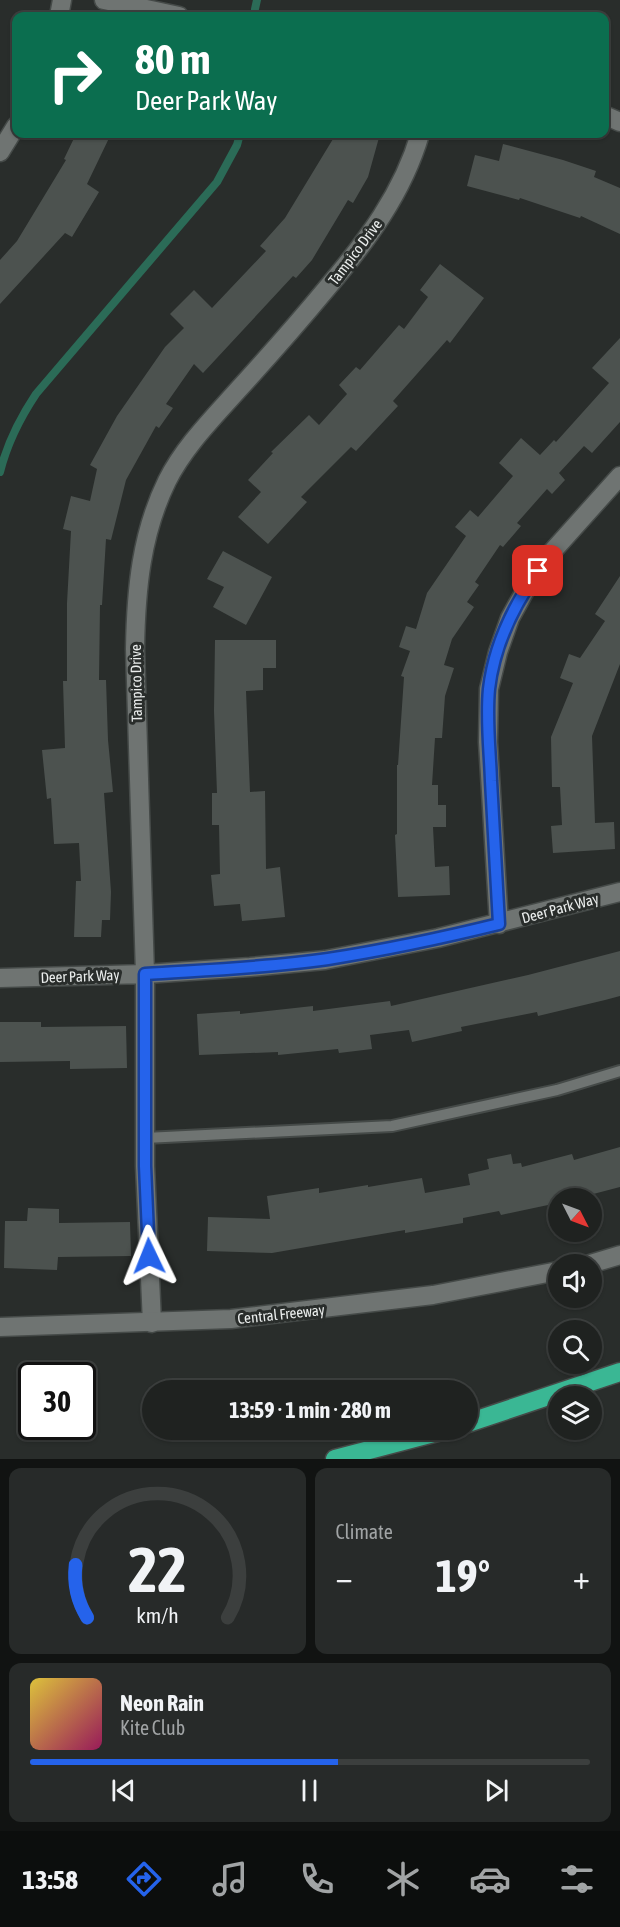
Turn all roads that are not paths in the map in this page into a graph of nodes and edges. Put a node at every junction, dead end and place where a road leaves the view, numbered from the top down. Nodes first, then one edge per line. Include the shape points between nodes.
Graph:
1 (104, 0) edge
2 (160, 12) edge
3 (12, 132) edge
4 (419, 138) edge
5 (0, 152) edge
6 (620, 476) edge
7 (620, 892) edge
8 (499, 924) junction
9 (145, 974) junction
10 (0, 978) edge
11 (620, 1071) edge
12 (145, 1138) junction
13 (620, 1255) edge
14 (602, 1260) edge
15 (548, 1273) edge
16 (152, 1323) junction
17 (0, 1327) edge
18 (620, 1372) edge
19 (478, 1420) edge
20 (407, 1440) edge
21 (334, 1459) edge

1 - 2 street
3 - 5 street
4 - 9 street, Tampico Drive via 403,180 377,224 315,302 190,444 168,480 150,522 136,599 135,649
6 - 8 street via 551,553 526,589 498,652 489,689 488,742
7 - 8 street, Deer Park Way
8 - 9 street, Deer Park Way via 326,960
9 - 10 street, Deer Park Way
9 - 12 street, Tampico Drive
11 - 12 lane via 557,1090 392,1126
12 - 16 street, Tampico Drive
13 - 14 street
15 - 16 street, Central Freeway via 341,1308 231,1320
16 - 17 street, Central Freeway
18 - 19 highway
20 - 21 highway

